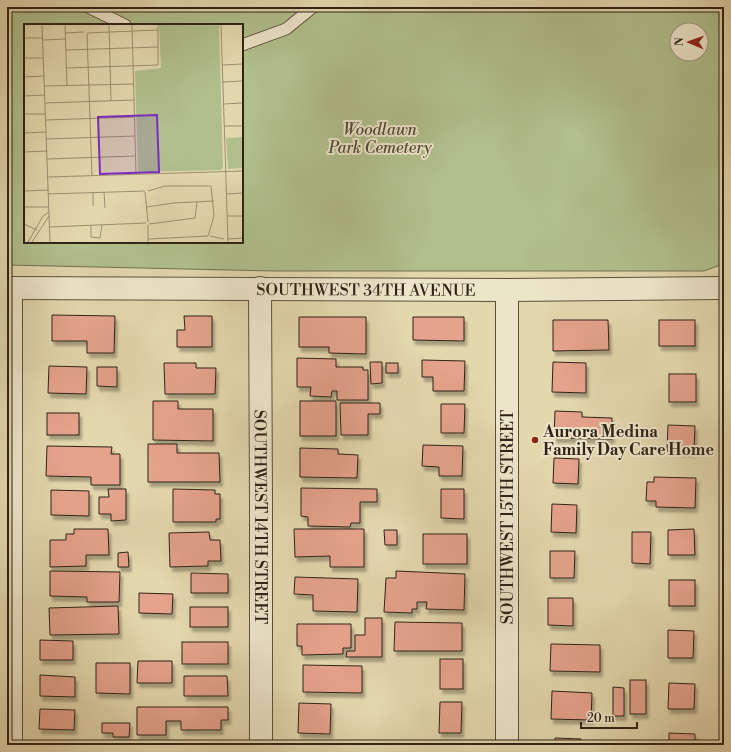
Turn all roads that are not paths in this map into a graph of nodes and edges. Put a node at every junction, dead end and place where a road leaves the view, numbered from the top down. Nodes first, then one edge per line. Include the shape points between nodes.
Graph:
1 (88, 7) edge
2 (313, 7) edge
3 (123, 24) edge
4 (243, 46) edge
5 (9, 288) edge
6 (260, 288) junction
7 (724, 288) edge
8 (508, 290) junction
9 (11, 745) edge
10 (261, 745) edge
11 (507, 745) edge

1 - 3 lane
2 - 4 lane via 286,29
5 - 6 street, SOUTHWEST 34TH AVENUE
5 - 9 street
6 - 8 street, SOUTHWEST 34TH AVENUE
6 - 10 street, SOUTHWEST 14TH STREET
7 - 8 street, SOUTHWEST 34TH AVENUE
8 - 11 street, SOUTHWEST 15TH STREET

